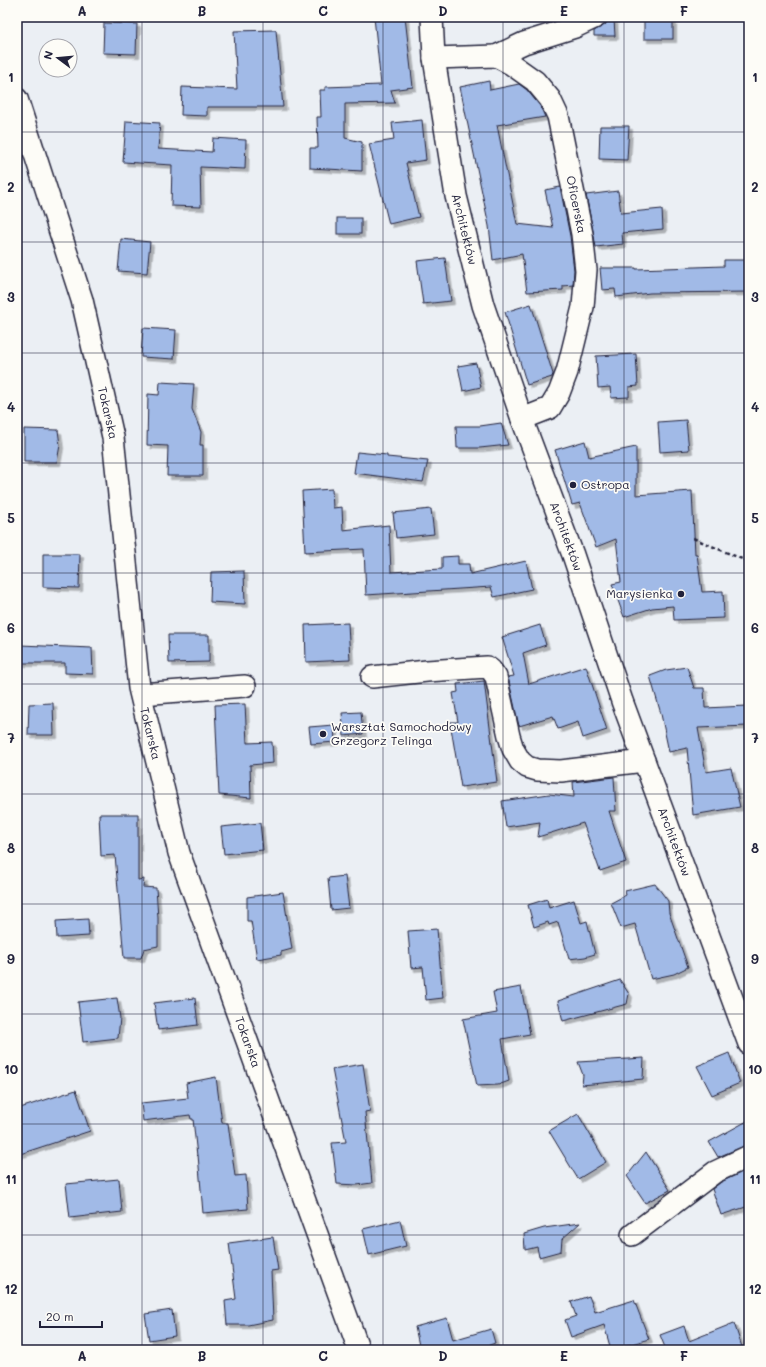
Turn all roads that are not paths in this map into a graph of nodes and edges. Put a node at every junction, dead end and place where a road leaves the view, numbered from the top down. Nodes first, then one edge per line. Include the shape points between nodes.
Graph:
1 (432, 17) edge
2 (596, 17) edge
3 (496, 56) junction
4 (434, 58) junction
5 (17, 99) edge
6 (522, 419) junction
7 (372, 678) dead end
8 (245, 686) dead end
9 (141, 694) junction
10 (644, 761) junction
11 (749, 1044) edge
12 (749, 1156) edge
13 (632, 1235) dead end
14 (359, 1350) edge

1 - 4 street, Architektów
2 - 3 street
3 - 4 street
3 - 6 street, Oficerska via 535,81 550,99 558,116 582,234 586,270 583,307 567,372 559,393 550,408
4 - 6 street, Architektów via 456,196 483,305
5 - 9 street, Tokarska via 82,300 113,437
6 - 10 street, Architektów via 573,555
7 - 10 street via 486,667 496,677 513,749 527,767 561,771
8 - 9 street
9 - 14 street, Tokarska via 179,853
10 - 11 street, Architektów
12 - 13 street via 715,1172

